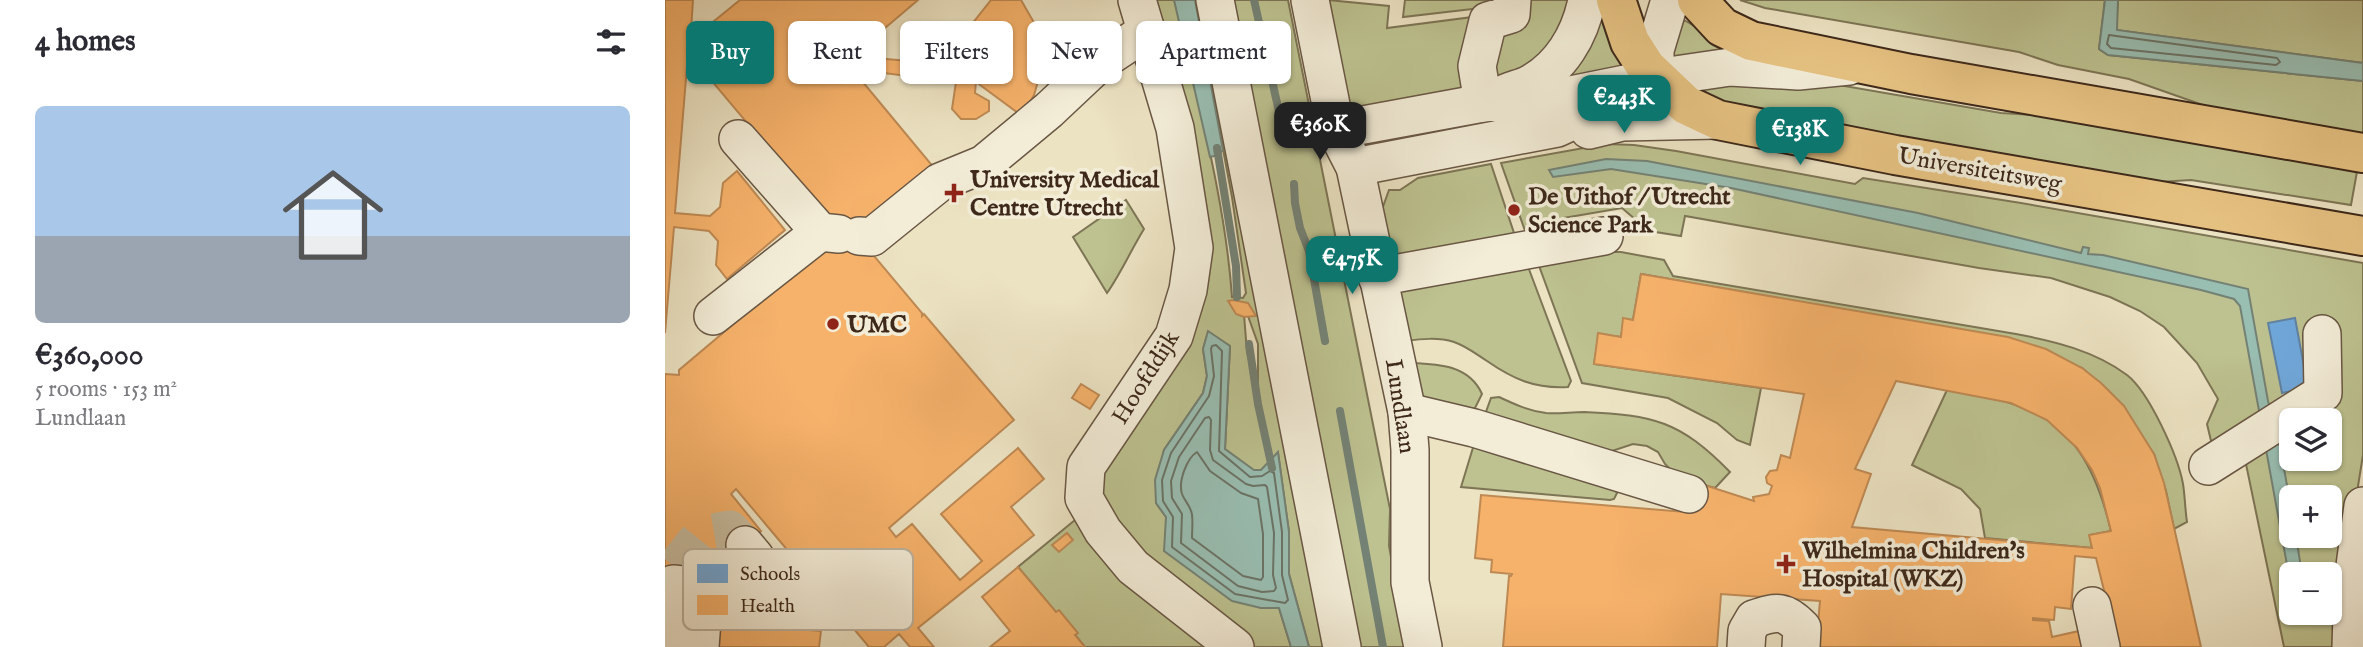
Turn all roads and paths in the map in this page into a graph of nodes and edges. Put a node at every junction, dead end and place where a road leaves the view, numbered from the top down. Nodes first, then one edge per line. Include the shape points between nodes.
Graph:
1 (1215, 0) edge
2 (1310, 0) edge
3 (1512, 0) edge
4 (1587, 0) edge
5 (1616, 0) edge
6 (1671, 0) edge
7 (1697, 0) edge
8 (1142, 16) edge
9 (1864, 65) junction
10 (1655, 78) junction
11 (1488, 103) junction
12 (1718, 120) junction
13 (1557, 128) junction
14 (1336, 130) junction
15 (738, 139) dead end
16 (2363, 153) edge
17 (1356, 167) junction
18 (1593, 228) dead end
19 (839, 234) junction
20 (2363, 236) edge
21 (1377, 277) junction
22 (713, 316) dead end
23 (2322, 334) dead end
24 (1407, 412) junction
25 (2208, 466) dead end
26 (1689, 494) dead end
27 (2363, 506) edge
28 (745, 545) tunnel mouth
29 (748, 549) edge
30 (683, 579) tunnel mouth
31 (2092, 606) dead end
32 (683, 620) edge
33 (1235, 647) edge
34 (1342, 647) edge
35 (1423, 647) edge
36 (1746, 647) edge
37 (1801, 647) edge
38 (2101, 647) edge
39 (2351, 647) edge

1 - 34 street
2 - 14 street, Lundlaan
3 - 11 street via 1511,14 1488,20 1477,66
4 - 11 street via 1575,40 1546,74
5 - 10 main road, Universiteitsweg via 1630,42
6 - 10 street via 1655,50
7 - 9 main road via 1722,27 1751,40
8 - 19 street via 1049,110 984,164 940,182 872,237
8 - 33 street, Hoofddijk via 1175,128 1193,266 1174,337 1086,467 1084,498 1103,531 1133,567
9 - 10 street via 1798,71 1730,67
9 - 16 main road
10 - 11 street via 1511,107
10 - 12 main road, Universiteitsweg via 1686,105
10 - 13 street via 1615,108
11 - 14 street
12 - 13 street via 1622,122 1583,131
12 - 20 main road, Universiteitsweg
13 - 17 street
14 - 17 street, Lundlaan
15 - 19 street
17 - 21 street, Lundlaan
18 - 21 street via 1557,226 1534,248
19 - 22 street
21 - 24 street, Lundlaan
23 - 25 street via 2323,393
24 - 26 street
24 - 35 street, Lundlaan via 1410,582
27 - 39 street via 2353,581
28 - 29 street
30 - 32 street via 674,576
31 - 38 street
36 - 37 street via 1754,619 1775,612 1803,628

